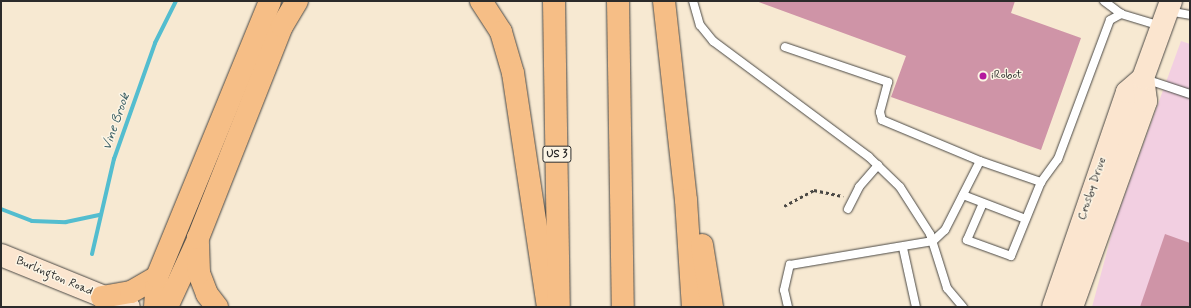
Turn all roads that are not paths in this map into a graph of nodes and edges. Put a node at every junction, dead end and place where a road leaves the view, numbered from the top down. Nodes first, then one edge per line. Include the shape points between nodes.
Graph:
1 (270, 1) edge
2 (297, 1) edge
3 (481, 1) edge
4 (554, 1) edge
5 (618, 1) edge
6 (664, 1) edge
7 (693, 1) edge
8 (1104, 1) edge
9 (1167, 13) edge
10 (1121, 14) junction
11 (1190, 16) edge
12 (785, 47) dead end
13 (1143, 78) junction
14 (1190, 94) edge
15 (980, 161) junction
16 (878, 165) junction
17 (1041, 182) junction
18 (963, 195) junction
19 (686, 200) junction
20 (983, 203) junction
21 (848, 209) dead end
22 (1026, 219) junction
23 (198, 238) junction
24 (933, 241) junction
25 (903, 248) junction
26 (1, 255) edge
27 (157, 277) junction
28 (102, 297) junction
29 (129, 307) edge
30 (155, 307) edge
31 (167, 307) edge
32 (218, 307) edge
33 (548, 307) edge
34 (559, 307) edge
35 (623, 307) edge
36 (693, 307) edge
37 (712, 307) edge
38 (788, 307) edge
39 (916, 307) edge
40 (963, 307) edge
41 (1053, 307) edge
42 (1072, 307) edge

1 - 27 highway
2 - 23 highway via 282,26
3 - 33 highway via 501,32 513,73
4 - 34 highway, US 3
5 - 35 highway
6 - 19 highway
7 - 16 lane via 700,25 712,41
8 - 10 lane
9 - 10 lane
9 - 11 lane
9 - 13 main road, Crosby Drive
10 - 17 lane via 1110,20 1058,159
12 - 15 lane via 888,82 880,112 882,120
13 - 14 lane
13 - 41 main road, Crosby Drive via 1126,92
13 - 42 main road, Crosby Drive via 1146,101
15 - 17 lane
15 - 18 lane
16 - 21 lane
16 - 24 lane via 911,200
17 - 22 lane
18 - 20 lane
18 - 24 lane via 945,230
19 - 36 highway
19 - 37 highway via 700,232
20 - 22 lane
20 - 22 lane via 967,240 1011,256
23 - 31 highway
23 - 32 highway via 199,273 207,294
24 - 25 lane
24 - 40 lane via 947,288
25 - 38 lane via 790,265 784,290
25 - 39 lane
26 - 28 main road, Burlington Road
27 - 28 highway via 131,292
27 - 30 highway
28 - 29 main road, Burlington Road

